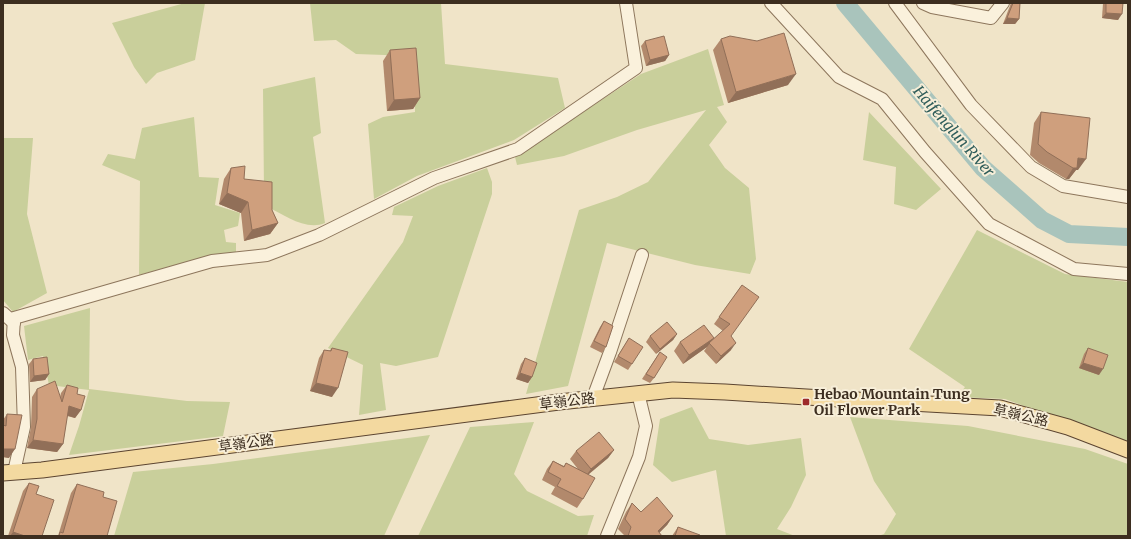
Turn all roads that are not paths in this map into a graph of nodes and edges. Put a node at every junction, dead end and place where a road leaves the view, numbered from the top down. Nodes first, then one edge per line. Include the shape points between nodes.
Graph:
1 (626, 3) edge
2 (772, 3) edge
3 (895, 3) edge
4 (923, 3) edge
5 (1003, 3) edge
6 (1128, 197) edge
7 (642, 255) dead end
8 (1128, 274) edge
9 (3, 313) edge
10 (14, 323) junction
11 (638, 393) junction
12 (593, 398) junction
13 (1128, 450) edge
14 (8, 473) edge
15 (607, 536) edge

1 - 10 street via 636,68 518,149 434,178 319,235 267,255 212,262 14,318
2 - 8 street via 838,77 882,100 989,224 1074,269
3 - 6 street via 971,106 1031,167 1063,186
4 - 5 street via 992,18
7 - 12 street
9 - 10 street
10 - 14 street via 13,335 22,367 24,427
11 - 12 main road, 草嶺公路
11 - 13 main road, 草嶺公路 via 673,390 725,392 1000,408 1068,427
11 - 15 street via 646,426 639,457
12 - 14 main road, 草嶺公路

